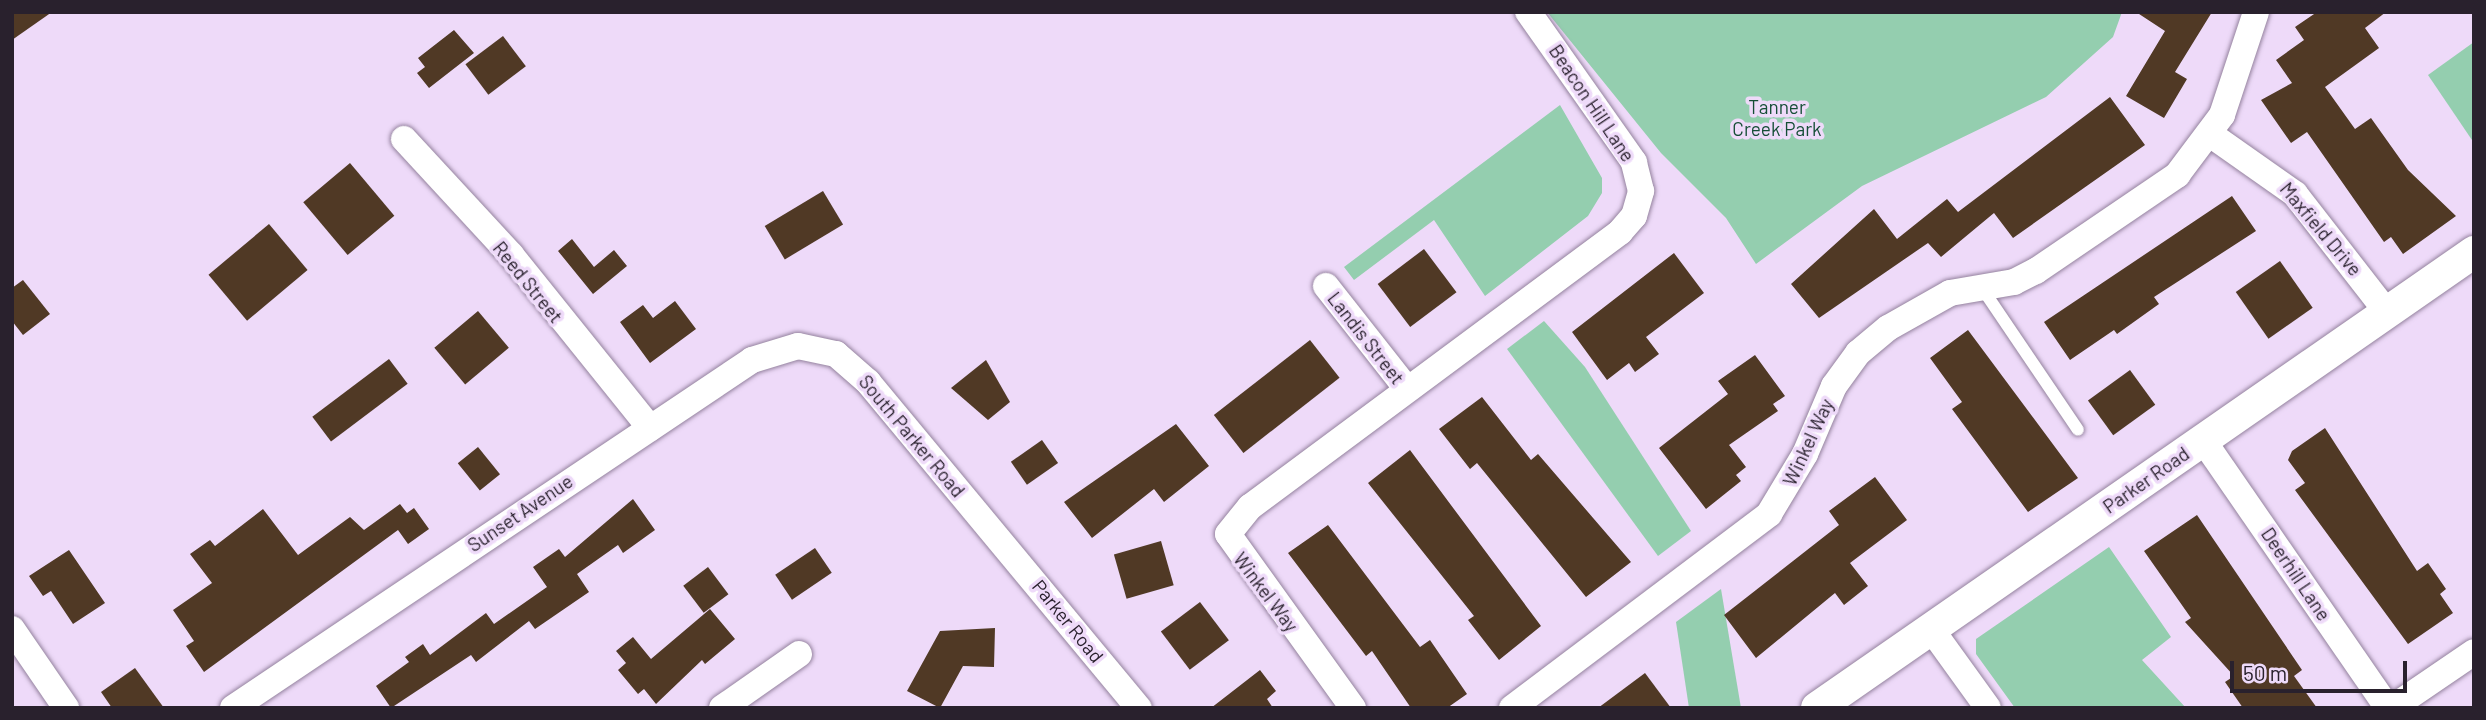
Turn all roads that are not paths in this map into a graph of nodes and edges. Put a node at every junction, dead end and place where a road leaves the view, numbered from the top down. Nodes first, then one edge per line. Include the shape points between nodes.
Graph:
1 (1528, 12) edge
2 (2256, 12) edge
3 (2210, 134) junction
4 (404, 139) dead end
5 (1641, 199) joint
6 (2474, 252) edge
7 (1326, 286) dead end
8 (1981, 288) junction
9 (2387, 312) junction
10 (819, 348) joint
11 (1407, 389) junction
12 (650, 428) junction
13 (2078, 430) dead end
14 (2203, 440) junction
15 (997, 534) joint
16 (12, 629) edge
17 (1930, 629) junction
18 (2474, 652) edge
19 (799, 654) dead end
20 (66, 708) edge
21 (233, 708) edge
22 (722, 708) edge
23 (1139, 708) edge
24 (1353, 708) edge
25 (1512, 708) edge
26 (1817, 708) edge
27 (1988, 708) edge
28 (2390, 708) edge

1 - 5 street, Beacon Hill Lane via 1634,162
2 - 3 street, Winkel Way
3 - 8 street, Winkel Way via 2177,175 2094,233 2014,282
3 - 9 street, Maxfield Drive via 2295,194
4 - 12 street, Reed Street via 511,256
5 - 11 street, Winkel Way via 1620,232
6 - 9 street, Parker Road
7 - 11 street, Landis Street
8 - 13 lane
8 - 25 street, Winkel Way via 1950,293 1908,313 1858,353 1818,415 1805,454 1769,514
9 - 14 street, Parker Road
10 - 12 street, Sunset Avenue via 787,348 752,360
10 - 15 street, South Parker Road via 855,368
11 - 24 street, Winkel Way via 1250,507 1228,534
12 - 21 street, Sunset Avenue
14 - 17 street, Parker Road
14 - 28 street, Deerhill Lane
15 - 23 street, Parker Road
16 - 20 street
17 - 26 street, Parker Road
17 - 27 street
18 - 28 street
19 - 22 street

